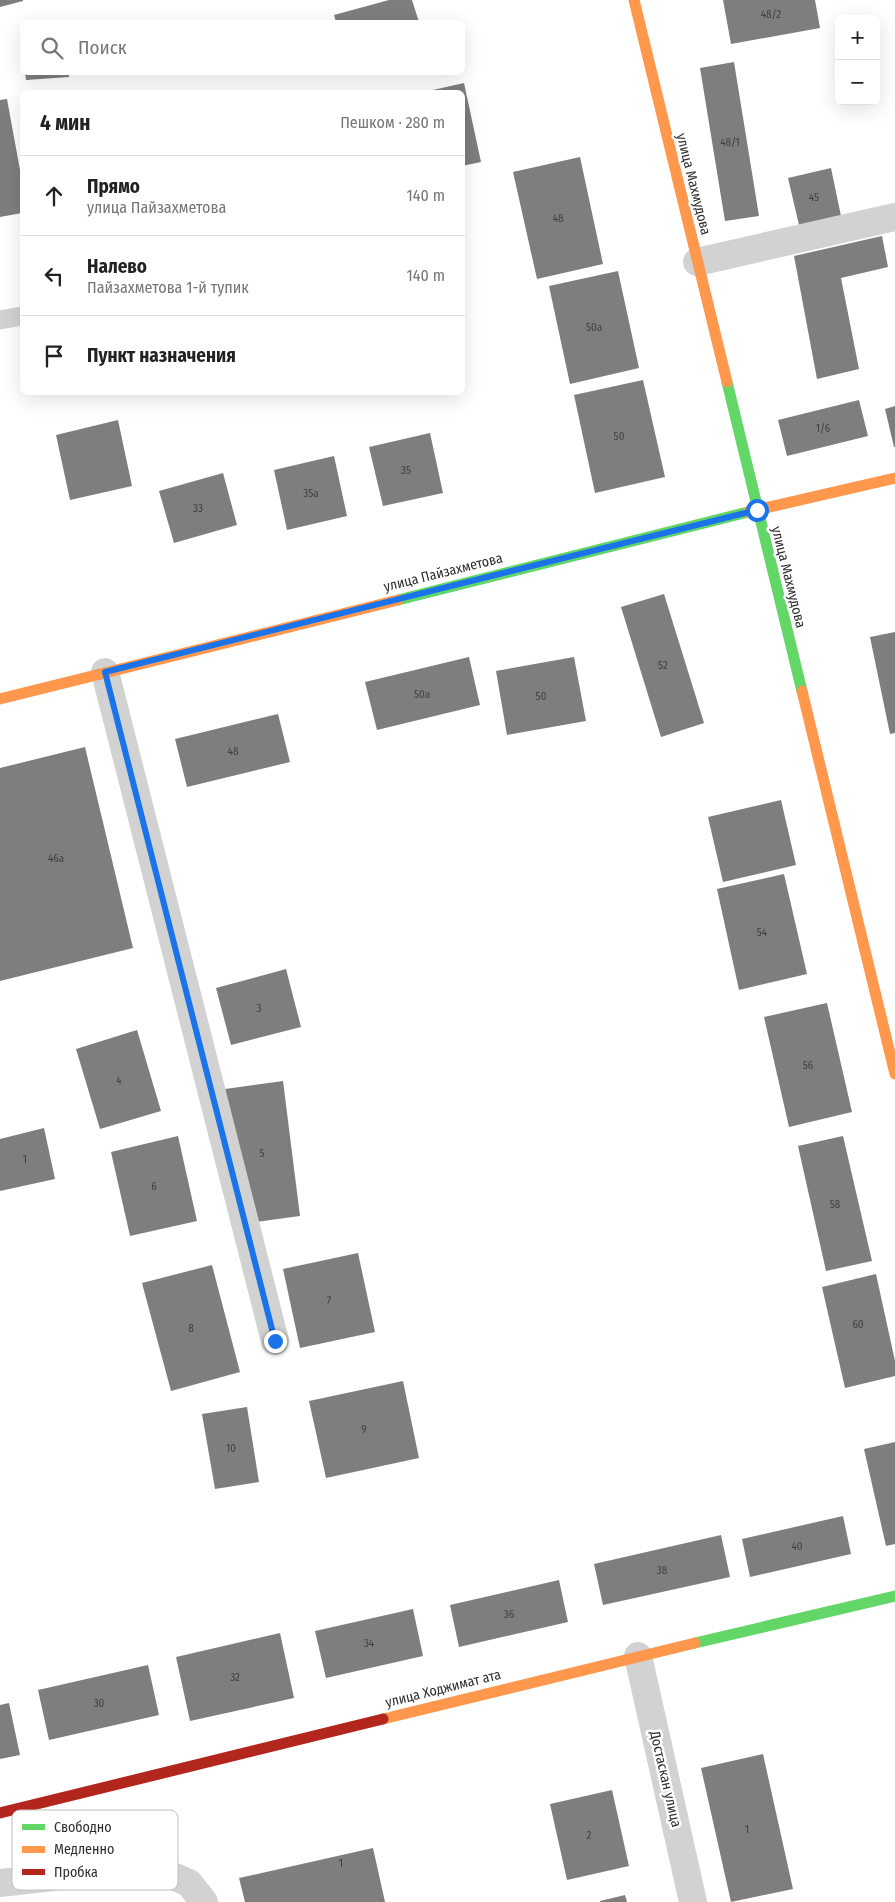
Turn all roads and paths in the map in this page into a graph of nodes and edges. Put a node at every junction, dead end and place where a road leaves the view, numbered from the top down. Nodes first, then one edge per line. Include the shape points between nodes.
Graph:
1 (634, 0) edge
2 (895, 217) edge
3 (697, 262) junction
4 (20, 316) edge
5 (0, 320) edge
6 (895, 478) edge
7 (757, 510) junction
8 (105, 672) junction
9 (0, 699) edge
10 (895, 1074) edge
11 (275, 1341) dead end
12 (895, 1596) edge
13 (638, 1656) junction
14 (12, 1810) edge
15 (178, 1878) edge
16 (204, 1902) edge
17 (693, 1902) edge

1 - 3 street, улица Махмудова
2 - 3 street
3 - 7 street, улица Махмудова
4 - 5 lane
6 - 7 street, улица Пайзахметова
7 - 8 street, улица Пайзахметова
7 - 10 street, улица Махмудова
8 - 9 street, улица Пайзахметова
8 - 11 street
12 - 13 street, улица Ходжимат ата
13 - 14 street, улица Ходжимат ата
13 - 17 street, Достаскан улица
15 - 16 street via 189,1883

